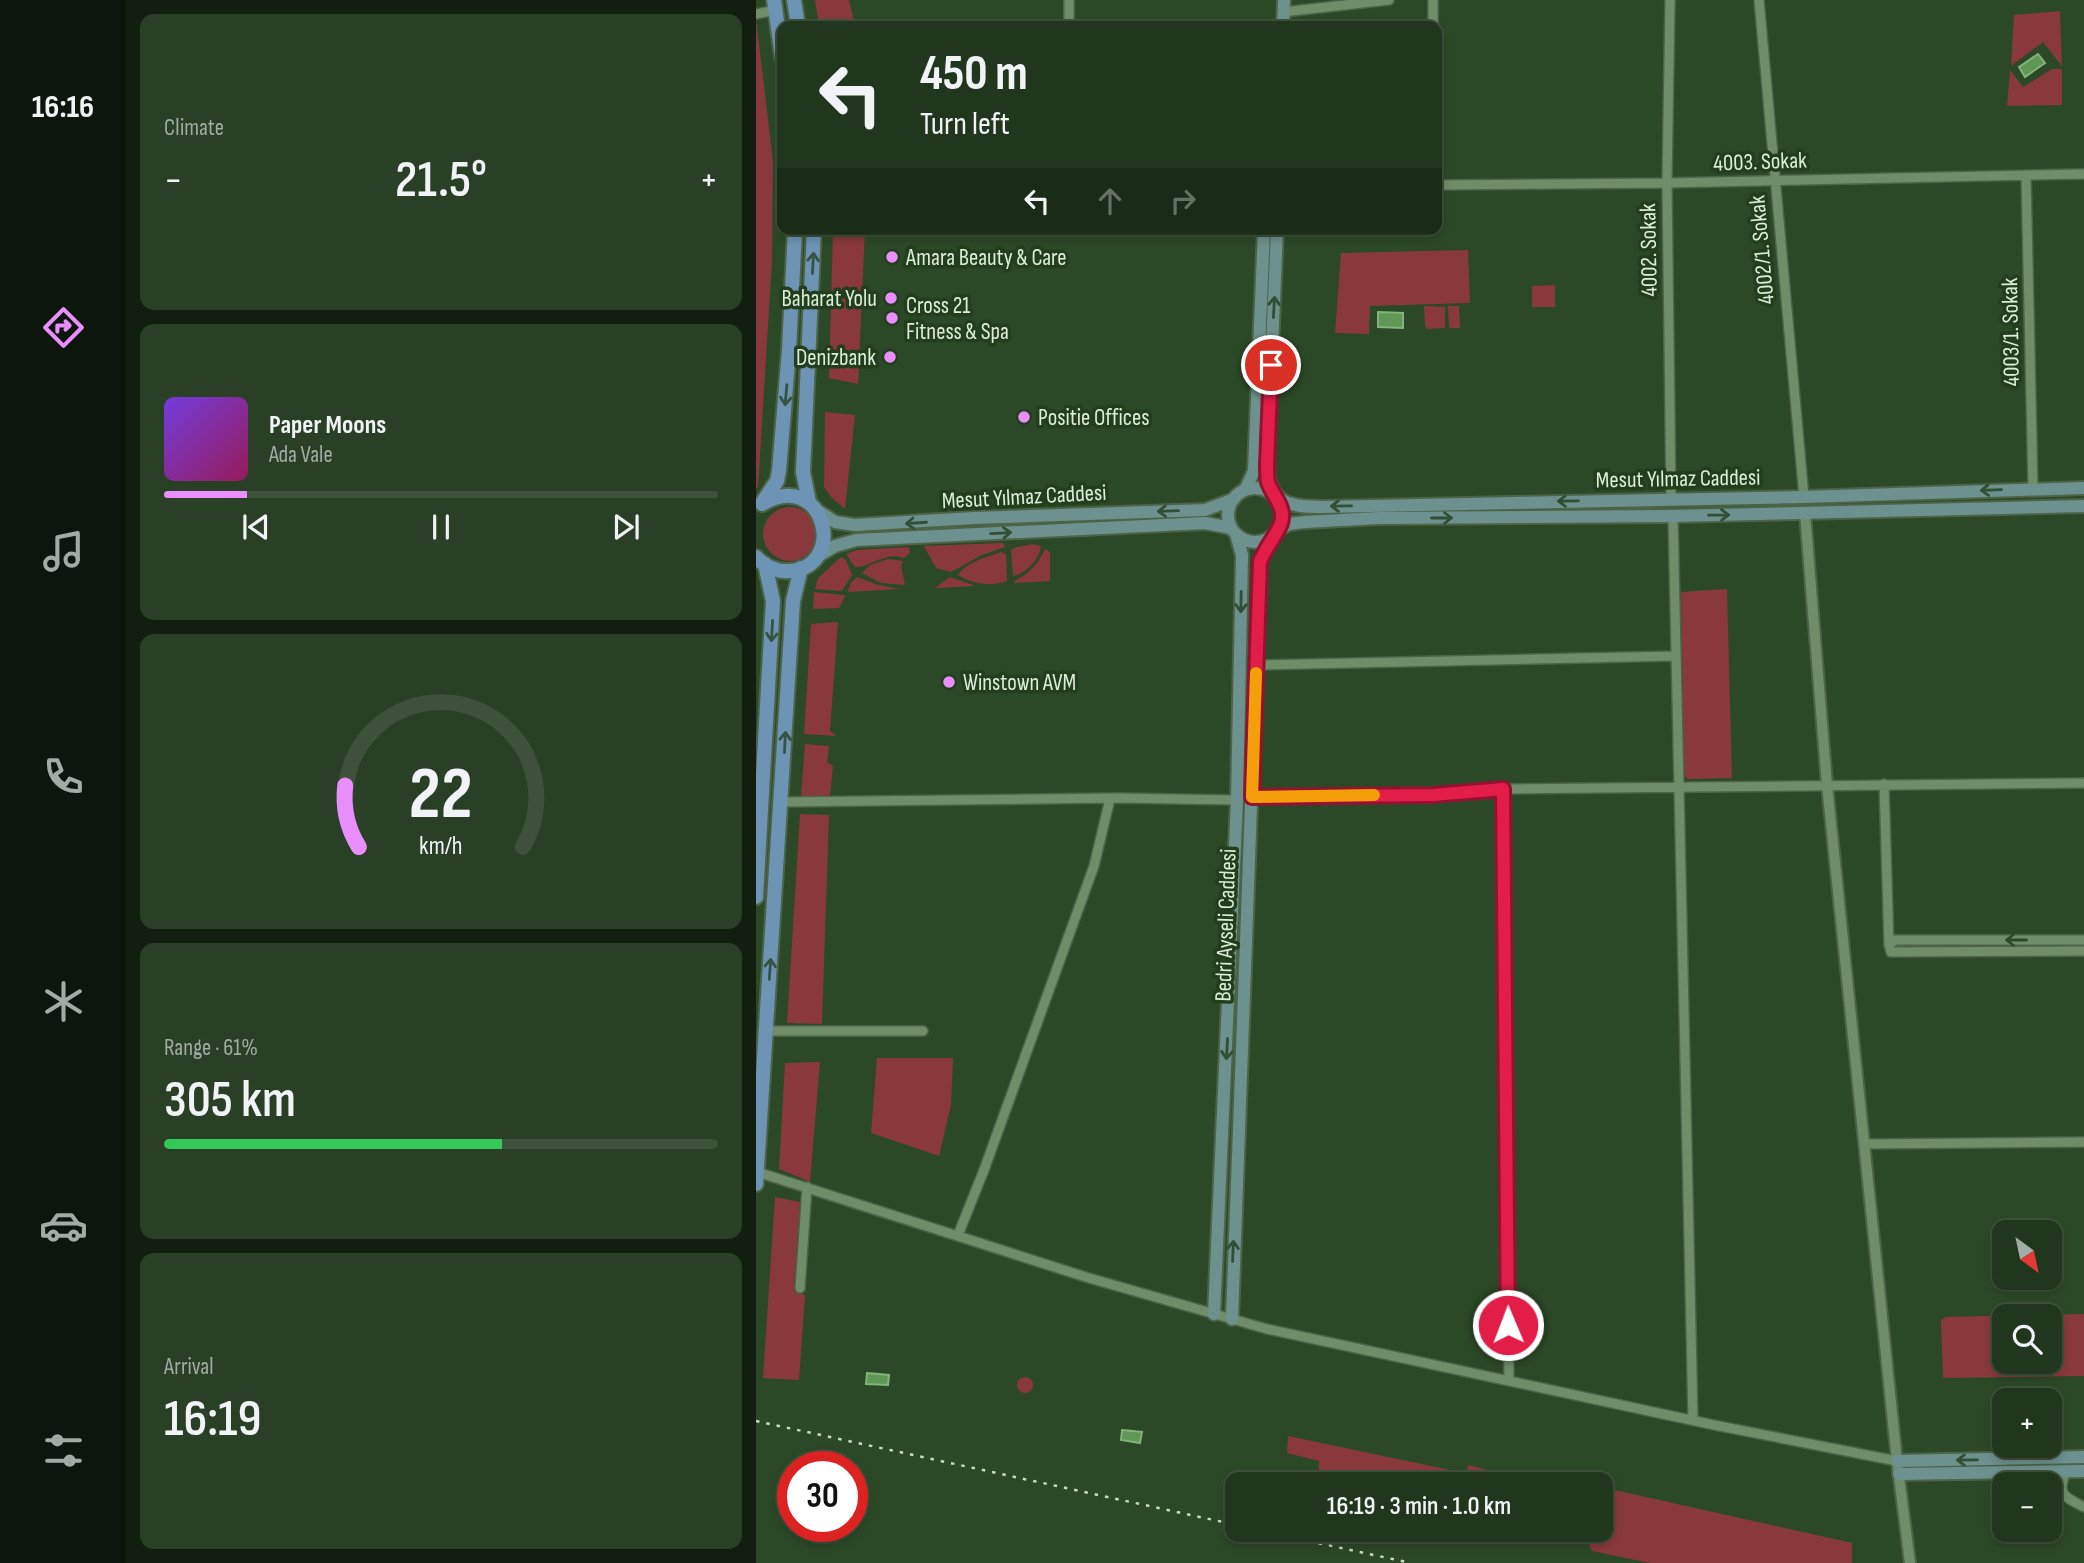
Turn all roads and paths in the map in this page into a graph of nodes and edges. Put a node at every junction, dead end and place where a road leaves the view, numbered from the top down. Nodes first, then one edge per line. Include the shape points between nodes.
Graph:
1 (794, 0) edge
2 (1069, 0) edge
3 (1275, 0) edge
4 (1389, 0) edge
5 (1433, 0) edge
6 (1670, 0) edge
7 (1759, 0) edge
8 (775, 5) edge
9 (1284, 6) edge
10 (756, 14) edge
11 (797, 21) edge
12 (1069, 21) edge
13 (1275, 21) edge
14 (1433, 21) edge
15 (2084, 174) edge
16 (2026, 175) junction
17 (1774, 180) junction
18 (1667, 183) junction
19 (1442, 185) edge
20 (794, 235) edge
21 (814, 235) edge
22 (1264, 235) edge
23 (1278, 235) edge
24 (2084, 488) edge
25 (2033, 489) junction
26 (1239, 494) junction
27 (1275, 496) junction
28 (1804, 497) junction
29 (1671, 499) junction
30 (2084, 506) edge
31 (759, 507) edge
32 (813, 507) junction
33 (1805, 513) junction
34 (1674, 516) junction
35 (1233, 531) junction
36 (1275, 533) junction
37 (815, 558) junction
38 (760, 561) edge
39 (801, 568) junction
40 (1675, 656) junction
41 (1256, 665) junction
42 (2084, 783) edge
43 (1827, 785) junction
44 (1884, 785) junction
45 (1678, 788) junction
46 (1503, 789) junction
47 (1252, 797) junction
48 (1110, 799) junction
49 (1237, 800) junction
50 (781, 802) junction
51 (756, 897) edge
52 (2084, 940) edge
53 (1889, 945) junction
54 (2084, 951) edge
55 (766, 1031) junction
56 (923, 1031) dead end
57 (2084, 1142) edge
58 (1864, 1144) junction
59 (757, 1171) edge
60 (756, 1184) edge
61 (807, 1187) junction
62 (958, 1236) junction
63 (800, 1288) dead end
64 (1214, 1314) junction
65 (1232, 1319) junction
66 (1509, 1381) junction
67 (1693, 1420) junction
68 (2084, 1457) edge
69 (1898, 1467) junction
70 (2066, 1471) junction
71 (2084, 1471) edge
72 (2084, 1507) edge
73 (1910, 1563) edge

1 - 11 main road
2 - 12 street
3 - 13 main road
4 - 9 street
5 - 14 street
6 - 18 street, 4002. Sokak
7 - 17 street, 4002/1. Sokak
8 - 10 street
15 - 16 street, 4003. Sokak
16 - 17 street, 4003. Sokak
16 - 25 street, 4003/1. Sokak
17 - 18 street, 4003. Sokak
17 - 28 street, 4002/1. Sokak
18 - 19 street, 4003. Sokak
18 - 29 street, 4002. Sokak
20 -> 31 main road via 779,471
32 -> 21 main road via 803,472
22 - 26 main road via 1254,471
27 -> 23 main road via 1267,466
24 - 25 main road, Mesut Yılmaz Caddesi
25 -> 28 main road, Mesut Yılmaz Caddesi
26 - 27 main road via 1258,488
26 -> 32 main road, Mesut Yılmaz Caddesi via 1205,510 855,525 835,522
26 - 35 main road via 1228,512
29 -> 27 main road, Mesut Yılmaz Caddesi via 1312,507
27 - 36 main road via 1283,515
28 - 29 main road, Mesut Yılmaz Caddesi
30 - 33 main road, Mesut Yılmaz Caddesi
31 - 32 main road via 785,495
32 - 37 main road via 824,535
34 -> 33 main road, Mesut Yılmaz Caddesi
33 - 43 street
36 -> 34 main road, Mesut Yılmaz Caddesi via 1289,524 1379,518
34 - 40 street
35 - 36 main road via 1250,542 1266,541
37 -> 35 main road, Mesut Yılmaz Caddesi via 856,540 1205,523
35 -> 49 main road, Bedri Ayseli Caddesi via 1242,555
36 - 41 main road, Bedri Ayseli Caddesi via 1260,562
37 - 39 main road
38 - 39 main road via 782,571
38 -> 51 main road via 774,601
50 -> 39 main road via 793,601
40 - 41 street
40 - 45 street
41 - 47 main road, Bedri Ayseli Caddesi
42 - 44 street
43 - 44 street
43 - 45 street
43 - 58 street
44 - 53 street
45 - 46 street
45 - 67 street
46 - 47 street via 1433,795
46 - 66 street
65 -> 47 main road, Bedri Ayseli Caddesi
48 - 49 street
48 - 50 street
48 - 62 street via 1094,866
49 -> 64 main road, Bedri Ayseli Caddesi
55 -> 50 main road
52 -> 53 street via 1895,940
53 - 54 street via 1891,952
55 - 56 street
55 - 59 main road
57 - 58 street
58 - 69 street
59 - 60 main road
59 - 61 street
61 - 62 street
61 - 63 street
62 - 64 street
64 - 65 street
65 - 66 street
66 - 67 street
67 - 69 street
68 -> 69 main road
69 - 70 main road
69 - 73 street
70 - 71 main road
70 - 72 street via 2061,1492

